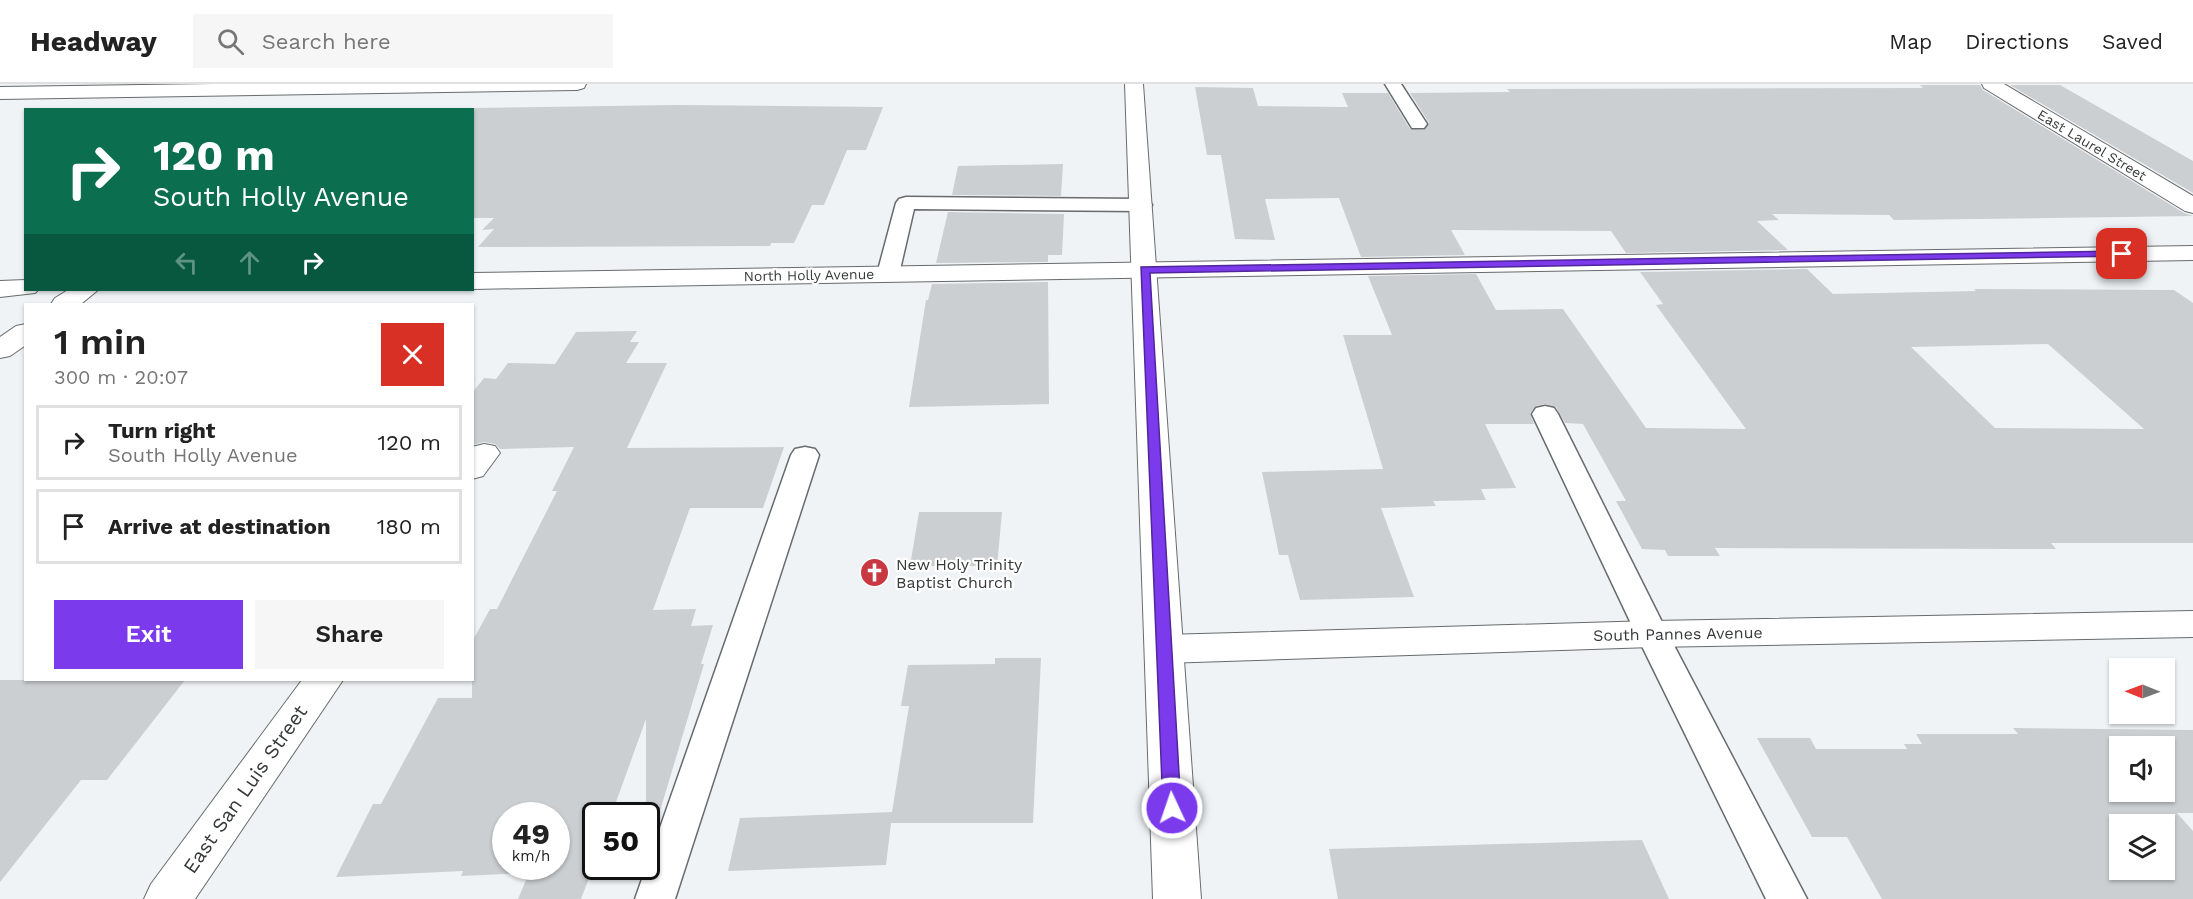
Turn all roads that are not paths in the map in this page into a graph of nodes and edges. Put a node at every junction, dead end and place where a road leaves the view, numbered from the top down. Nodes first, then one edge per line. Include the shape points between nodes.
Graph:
1 (577, 84) edge
2 (1134, 84) edge
3 (1393, 84) edge
4 (1991, 84) edge
5 (0, 93) edge
6 (1418, 124) dead end
7 (1142, 205) junction
8 (2193, 206) edge
9 (2193, 253) edge
10 (1145, 270) junction
11 (888, 274) junction
12 (474, 281) edge
13 (24, 288) edge
14 (0, 289) edge
15 (84, 291) edge
16 (66, 303) edge
17 (24, 333) edge
18 (0, 350) edge
19 (1545, 414) dead end
20 (806, 455) dead end
21 (2193, 624) edge
22 (1652, 634) junction
23 (1164, 649) junction
24 (322, 681) edge
25 (168, 899) edge
26 (656, 899) edge
27 (1177, 899) edge
28 (1787, 899) edge

1 - 5 street
2 - 7 street
3 - 6 lane
4 - 8 street, East Laurel Street
7 - 10 street
7 - 11 lane via 906,203
9 - 10 street, North Holly Avenue
10 - 11 street, North Holly Avenue
10 - 23 street
11 - 12 street, North Holly Avenue
13 - 14 street
15 - 16 street
17 - 18 street
19 - 22 lane
20 - 26 lane
21 - 22 street, South Pannes Avenue
22 - 23 street, South Pannes Avenue
22 - 28 lane
23 - 27 street
24 - 25 street, East San Luis Street

